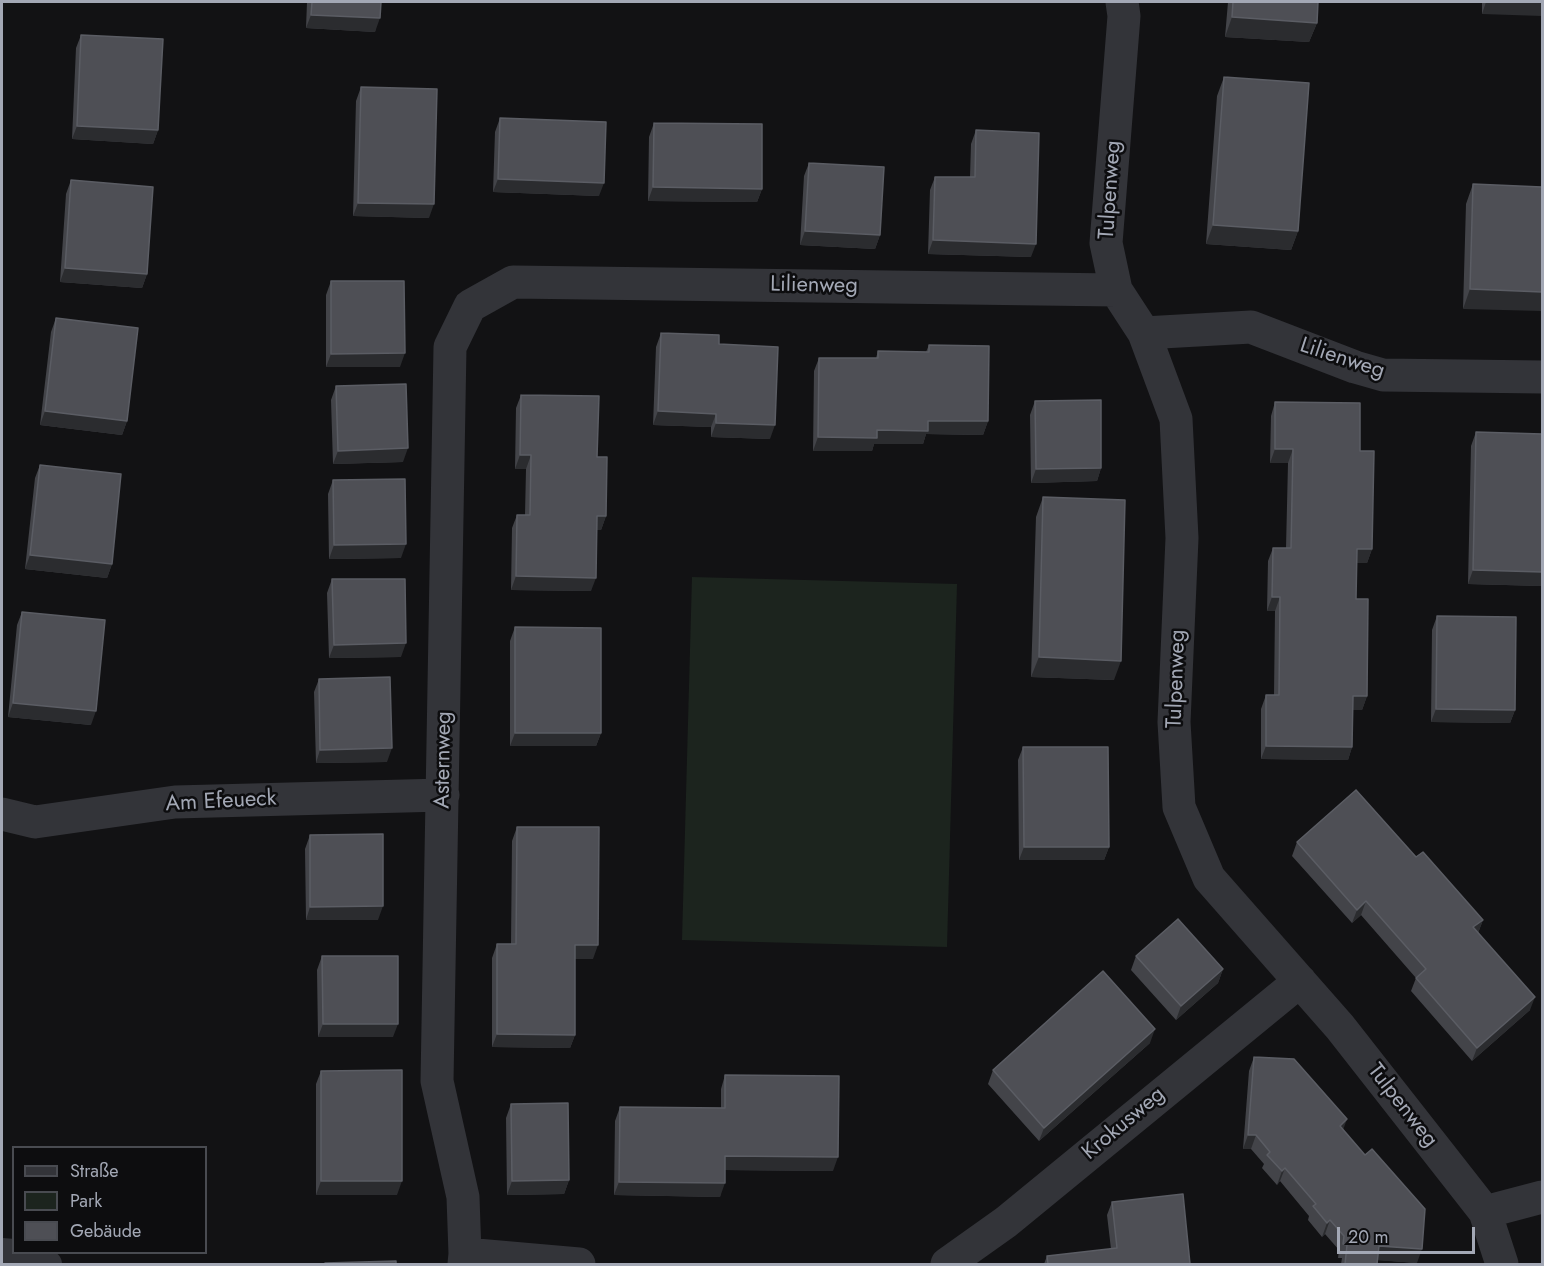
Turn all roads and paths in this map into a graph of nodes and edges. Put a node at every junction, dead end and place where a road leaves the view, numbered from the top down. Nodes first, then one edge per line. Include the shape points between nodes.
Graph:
1 (1122, 2) edge
2 (513, 282) joint
3 (1116, 290) junction
4 (1144, 333) junction
5 (1542, 377) edge
6 (443, 795) junction
7 (2, 813) edge
8 (1300, 981) junction
9 (1542, 1197) edge
10 (1485, 1212) junction
11 (34, 1254) edge
12 (465, 1259) edge
13 (49, 1264) edge
14 (579, 1264) edge
15 (947, 1264) edge
16 (1502, 1264) edge

1 - 3 street, Tulpenweg via 1106,243
2 - 3 street, Lilienweg
2 - 6 street, Asternweg via 470,306 450,347
3 - 4 street, Tulpenweg
4 - 5 street, Lilienweg via 1251,327 1383,375
4 - 8 street, Tulpenweg via 1176,419 1182,538 1174,722 1179,807 1209,878
6 - 7 street, Am Efeueck via 175,802 35,822
6 - 12 street, Asternweg via 437,1081 463,1197
8 - 10 street, Tulpenweg
8 - 15 street, Krokusweg via 1006,1222
9 - 10 street
10 - 16 street, Tulpenweg
11 - 13 lane
12 - 14 street

